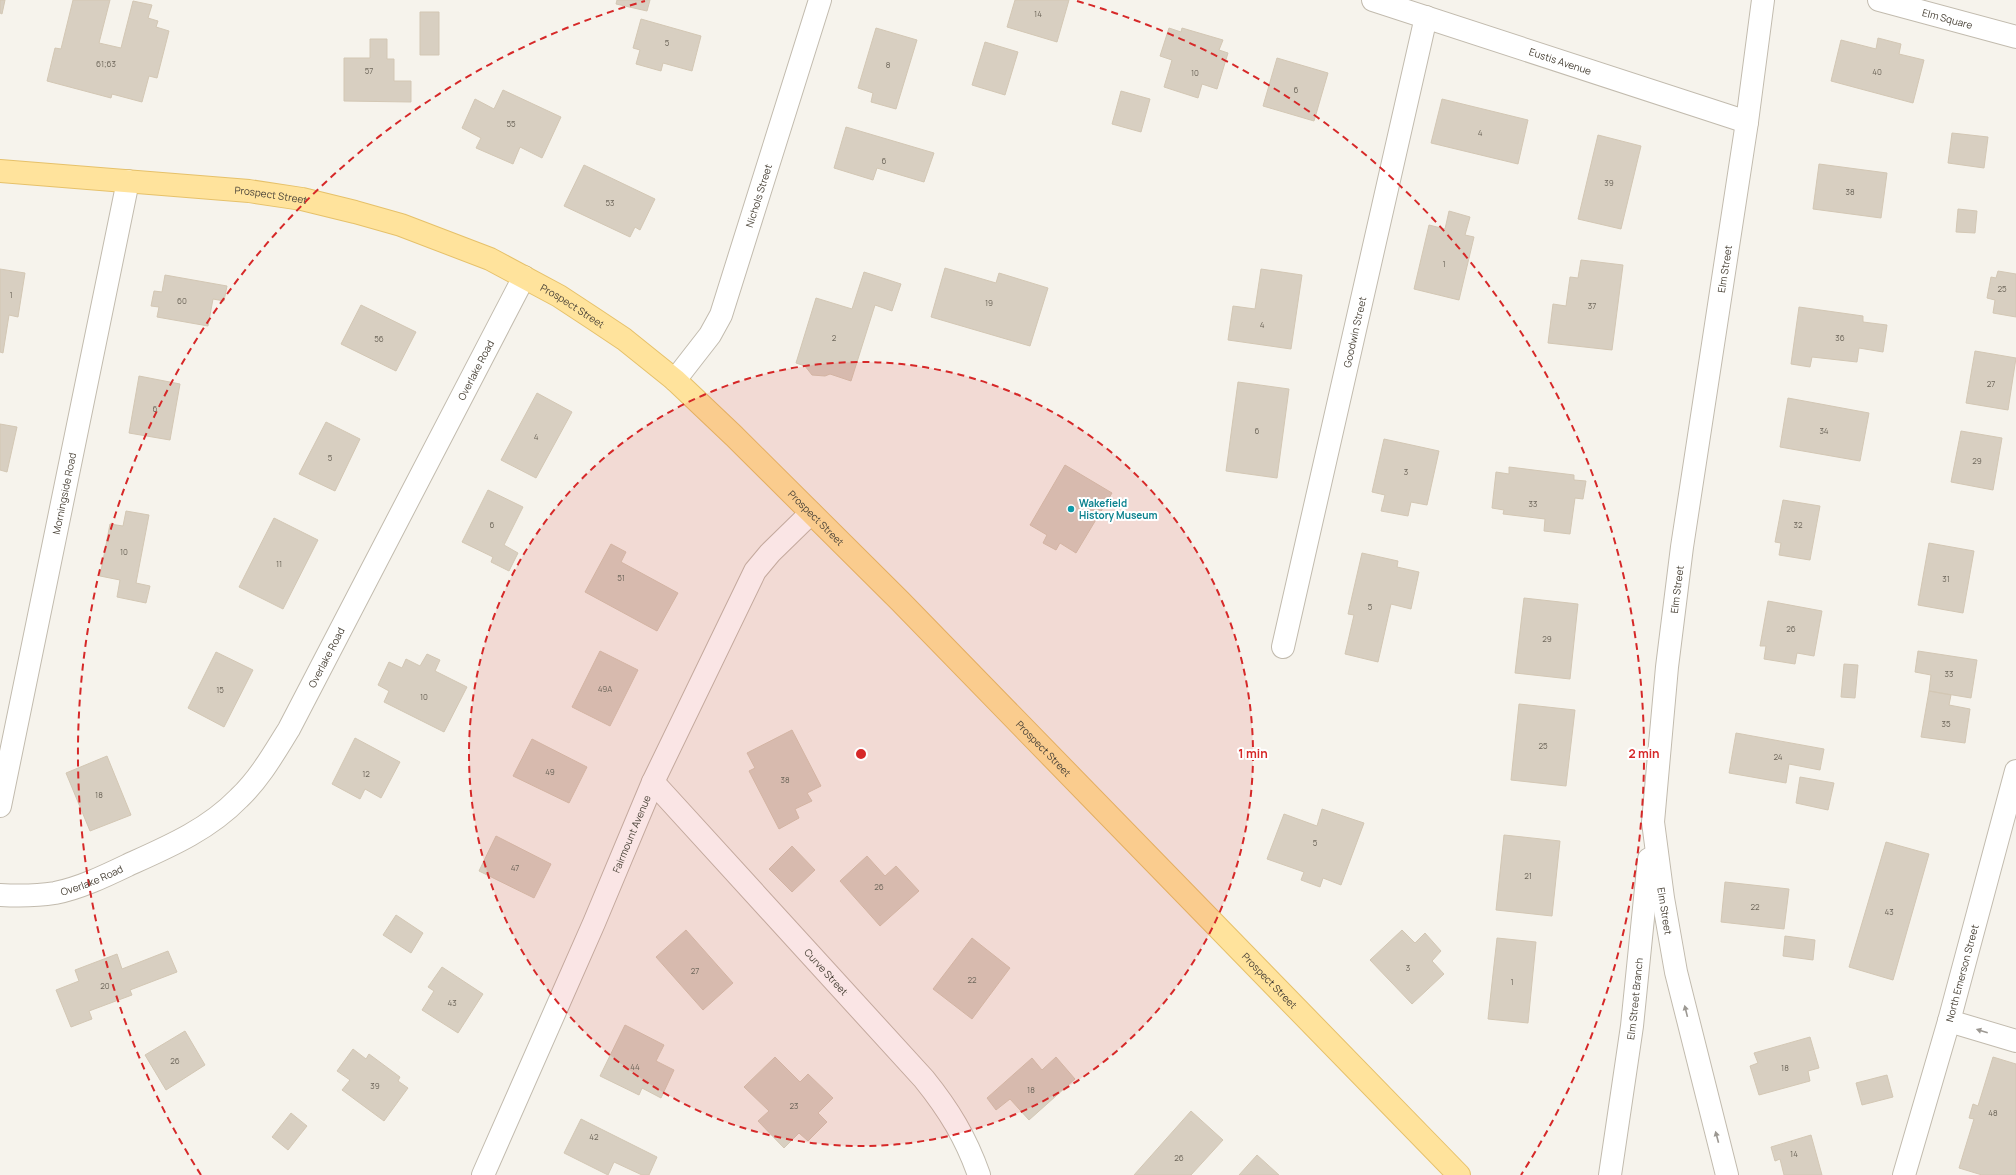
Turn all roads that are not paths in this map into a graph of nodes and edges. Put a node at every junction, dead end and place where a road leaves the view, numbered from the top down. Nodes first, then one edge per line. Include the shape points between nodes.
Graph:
1 (820, 0) edge
2 (1373, 0) edge
3 (1763, 0) edge
4 (1880, 0) edge
5 (1426, 17) junction
6 (2016, 37) edge
7 (1747, 122) junction
8 (0, 171) edge
9 (128, 181) junction
10 (524, 277) junction
11 (675, 380) junction
12 (811, 513) junction
13 (1283, 647) dead end
14 (2016, 771) edge
15 (653, 782) junction
16 (0, 806) edge
17 (1653, 822) junction
18 (0, 895) edge
19 (1949, 1021) junction
20 (2016, 1041) edge
21 (1910, 1174) edge
22 (483, 1175) edge
23 (979, 1175) edge
24 (1460, 1175) edge
25 (1610, 1175) edge
26 (1727, 1175) edge

1 - 11 street, Nichols Street via 721,315 710,335
2 - 5 street, Eustis Avenue
3 - 7 street, Elm Street
4 - 6 street, Elm Square
5 - 7 street, Eustis Avenue
5 - 13 street, Goodwin Street
7 - 17 street, Elm Street via 1682,547 1667,666
8 - 9 main road, Prospect Street
9 - 10 main road, Prospect Street via 249,191 302,199 356,212 453,244
9 - 16 street, Morningside Road
10 - 11 main road, Prospect Street via 624,339
10 - 18 street, Overlake Road via 289,729 254,782 240,798 206,826 103,877 54,893 30,896
11 - 12 main road, Prospect Street
12 - 15 street, Fairmount Avenue via 770,552 755,571
12 - 24 main road, Prospect Street via 994,696
14 - 19 street, North Emerson Street
15 - 22 street, Fairmount Avenue
15 - 23 street, Curve Street via 924,1079 958,1126 972,1153
17 - 25 street, Elm Street Branch via 1632,1026
26 -> 17 street, Elm Street via 1676,972
20 -> 19 street
19 - 21 street, North Emerson Street

